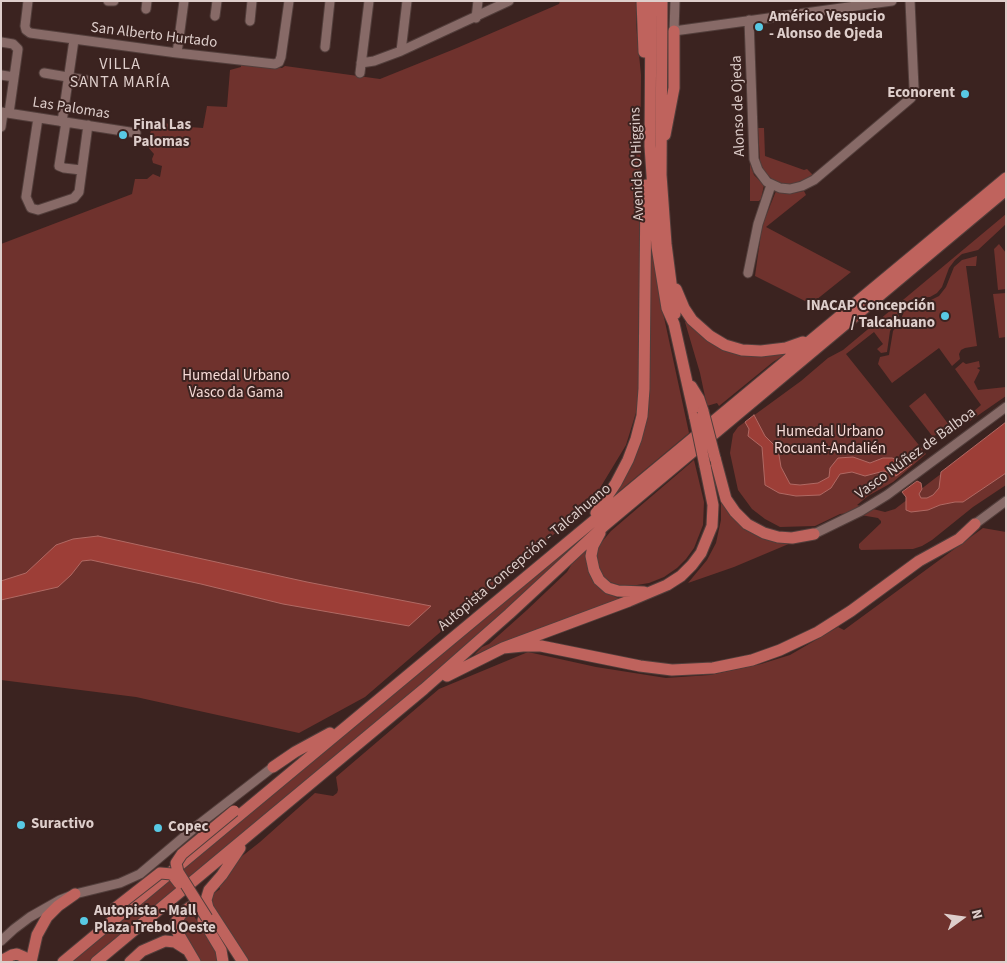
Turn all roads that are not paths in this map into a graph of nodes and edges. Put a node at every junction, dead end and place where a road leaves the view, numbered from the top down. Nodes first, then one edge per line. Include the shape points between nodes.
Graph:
1 (28, 1) edge
2 (108, 1) edge
3 (114, 1) edge
4 (184, 1) edge
5 (217, 1) edge
6 (252, 1) edge
7 (289, 1) edge
8 (330, 1) edge
9 (369, 1) edge
10 (407, 1) edge
11 (478, 1) edge
12 (509, 1) edge
13 (642, 1) edge
14 (651, 1) edge
15 (662, 1) edge
16 (674, 1) edge
17 (892, 1) edge
18 (910, 1) edge
19 (215, 16) dead end
20 (476, 18) junction
21 (250, 20) dead end
22 (749, 20) junction
23 (674, 31) junction
24 (74, 40) junction
25 (1, 42) edge
26 (325, 47) dead end
27 (401, 51) junction
28 (177, 53) junction
29 (361, 63) junction
30 (44, 73) dead end
31 (360, 73) dead end
32 (1, 75) edge
33 (14, 77) junction
34 (69, 77) junction
35 (92, 81) dead end
36 (650, 88) junction
37 (4, 113) edge
38 (38, 118) junction
39 (64, 122) junction
40 (88, 125) junction
41 (1, 128) edge
42 (136, 132) dead end
43 (650, 146) junction
44 (660, 156) junction
45 (81, 170) junction
46 (1006, 178) edge
47 (771, 184) junction
48 (1006, 190) edge
49 (669, 270) junction
50 (748, 273) dead end
51 (674, 324) junction
52 (816, 335) junction
53 (1006, 407) edge
54 (710, 462) junction
55 (1006, 501) edge
56 (975, 524) joint
57 (605, 525) junction
58 (580, 532) junction
59 (814, 534) joint
60 (660, 588) junction
61 (503, 648) junction
62 (424, 689) junction
63 (352, 721) junction
64 (316, 752) junction
65 (274, 766) joint
66 (260, 826) junction
67 (75, 894) junction
68 (206, 915) junction
69 (1, 942) edge
70 (186, 948) junction
71 (68, 958) edge
72 (1, 961) edge
73 (29, 962) edge
74 (96, 962) edge
75 (130, 962) edge
76 (195, 962) edge
77 (223, 962) edge
78 (234, 962) edge
79 (242, 962) edge

1 - 24 street, San Alberto Hurtado via 26,30
2 - 3 street
4 - 28 street
5 - 19 street
6 - 21 street
7 - 28 street, San Alberto Hurtado via 278,62
8 - 26 street
9 - 29 street
10 - 27 street
11 - 20 street
12 - 20 street
13 - 36 main road via 643,43
14 - 36 main road, Avenida O'Higgins
15 - 44 main road, Avenida O'Higgins
16 - 23 street
17 - 22 street
18 - 47 street via 914,88 909,101 808,183 790,189
20 - 27 street
22 - 23 street
22 - 47 street, Alonso de Ojeda via 754,159 761,174
23 - 44 main road via 674,94
24 - 28 street, San Alberto Hurtado
24 - 34 street
25 - 33 street via 13,44 18,49
27 - 29 street
29 - 31 street
30 - 34 street
32 - 33 street
33 - 37 street
34 - 35 street
34 - 39 street
36 - 43 main road, Avenida O'Higgins
37 - 38 street, Las Palomas
37 - 41 street
38 - 39 street, Las Palomas
38 - 45 street via 26,197 31,208 38,210 74,198 79,192
39 - 40 street, Las Palomas
39 - 45 street via 59,166
40 - 42 street, Las Palomas
40 - 45 street
43 - 51 main road, Avenida O'Higgins via 660,265 667,308
43 - 58 main road via 646,169 642,416 624,470
44 - 49 main road, Avenida O'Higgins
46 - 52 main road, Autopista Concepción - Talcahuano
47 - 50 street via 758,224
48 - 57 main road, Autopista Concepción - Talcahuano
49 - 51 main road, Avenida O'Higgins via 675,307
49 - 52 main road via 692,320 725,345 742,350 769,351
51 - 54 main road, Avenida O'Higgins, bridge via 686,380 699,415
52 - 58 main road, Autopista Concepción - Talcahuano
53 - 59 street, Vasco Núñez de Balboa via 887,495 861,512
54 - 59 main road via 726,499 747,524 778,537
54 - 60 main road, Avenida O'Higgins via 713,512 708,540 687,571
55 - 56 street
56 - 61 main road via 959,539 919,561 818,632 752,660 713,668 672,670 541,646
57 - 60 main road via 595,540 591,556 594,570 602,583 610,589 626,592
57 - 62 main road, Autopista Concepción - Talcahuano
58 - 63 main road, Autopista Concepción - Talcahuano
60 - 61 main road
61 - 62 main road
62 - 66 main road, Autopista Concepción - Talcahuano
63 - 64 main road, Autopista Concepción - Talcahuano
63 - 65 main road
64 - 68 main road, bridge via 274,779 176,862 178,872
64 - 71 main road, Autopista Concepción - Talcahuano
65 - 67 street via 140,874 120,883
66 - 68 main road via 209,890
66 - 74 main road, Autopista Concepción - Talcahuano
67 - 69 street via 30,917
67 - 73 main road via 47,917 37,935
68 - 70 main road via 200,905 185,910 177,919 177,929
68 - 71 main road, bridge via 172,874 158,874 114,909
68 - 77 main road via 222,950
68 - 78 main road
68 - 79 main road
70 - 75 main road via 165,941 142,951
70 - 76 main road
72 - 73 main road via 17,954

